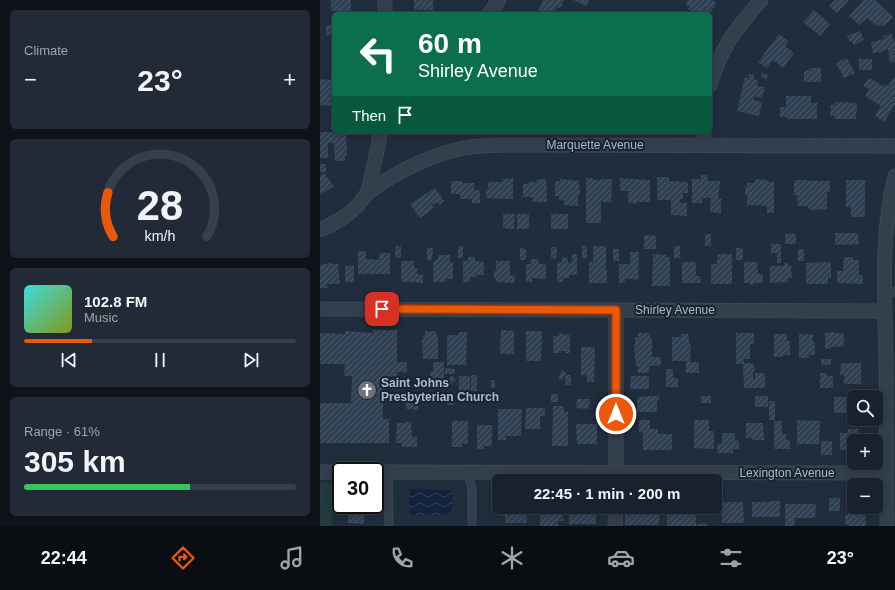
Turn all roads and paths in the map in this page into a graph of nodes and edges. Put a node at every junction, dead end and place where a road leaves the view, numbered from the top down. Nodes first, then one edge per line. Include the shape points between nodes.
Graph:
1 (385, 0) edge
2 (499, 0) edge
3 (761, 0) edge
4 (385, 12) edge
5 (490, 12) edge
6 (712, 78) edge
7 (380, 134) edge
8 (704, 134) edge
9 (703, 145) junction
10 (895, 146) edge
11 (895, 176) edge
12 (368, 192) junction
13 (320, 230) edge
14 (890, 292) edge
15 (320, 309) edge
16 (616, 310) junction
17 (887, 315) junction
18 (320, 472) edge
19 (332, 472) edge
20 (384, 472) edge
21 (468, 473) junction
22 (886, 473) junction
23 (505, 474) edge
24 (616, 474) edge
25 (722, 475) edge
26 (384, 495) edge
27 (616, 514) edge
28 (388, 526) edge
29 (472, 526) edge
30 (616, 526) edge
31 (887, 526) edge

1 - 4 street
2 - 5 street
3 - 6 street via 724,48
7 - 12 street
8 - 9 street
9 - 10 street, Marquette Avenue
9 - 12 street, Marquette Avenue via 512,145 465,148 426,160
11 - 14 street via 885,246
12 - 13 street, Marquette Avenue via 342,219
14 - 17 street
15 - 16 street, Shirley Avenue
16 - 17 street, Shirley Avenue
16 - 24 street
17 - 22 street
18 - 19 street
20 - 21 street, Lexington Avenue
21 - 23 street, Lexington Avenue
21 - 29 lane via 472,489
22 - 25 street, Lexington Avenue
22 - 31 street
26 - 28 lane
27 - 30 street

